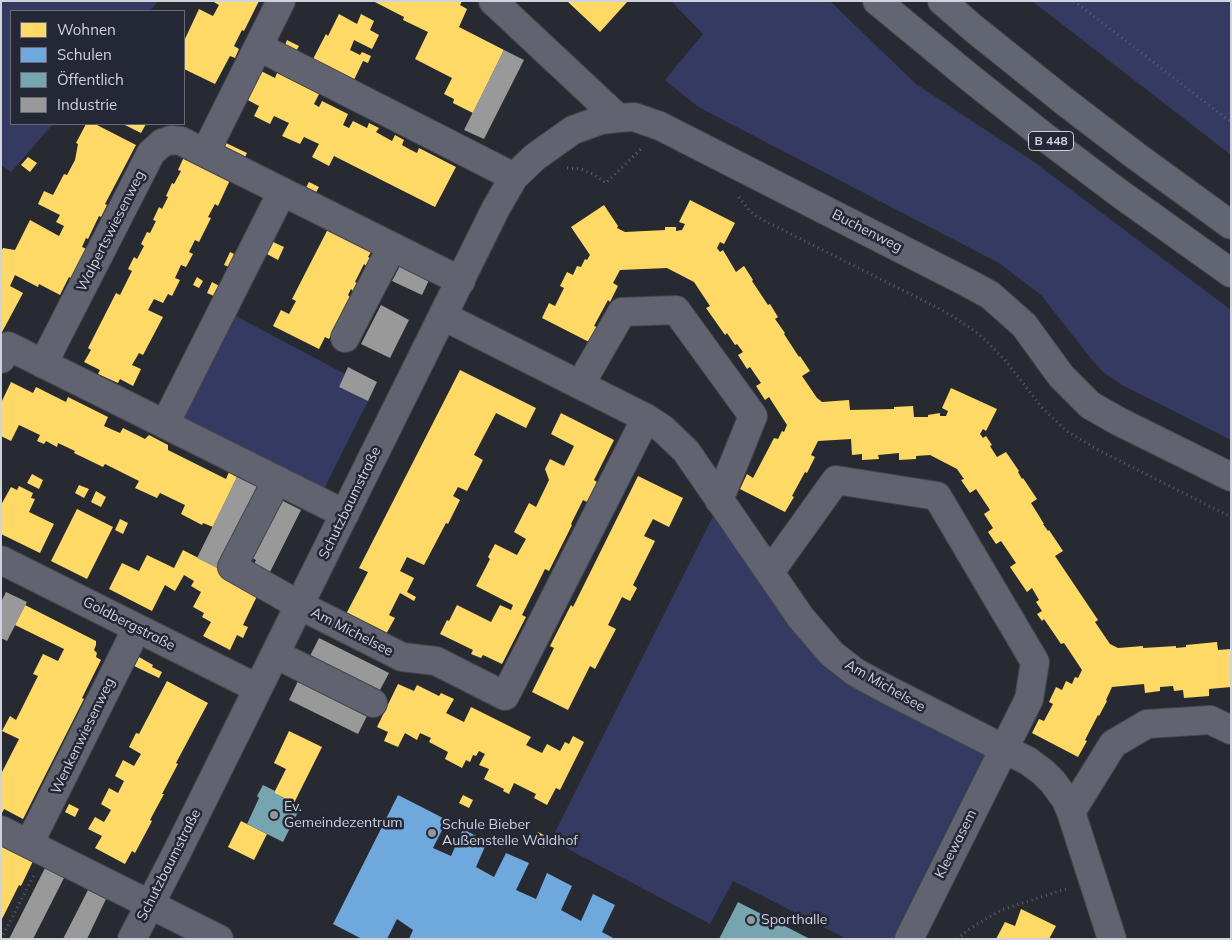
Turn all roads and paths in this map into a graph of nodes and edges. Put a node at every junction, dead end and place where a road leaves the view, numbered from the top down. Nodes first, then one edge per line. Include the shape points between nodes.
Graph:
1 (282, 1) edge
2 (493, 1) edge
3 (877, 1) edge
4 (942, 1) edge
5 (1074, 1) edge
6 (259, 47) junction
7 (618, 118) junction
8 (1231, 122) edge
9 (647, 144) dead end
10 (205, 153) junction
11 (564, 168) dead end
12 (514, 177) junction
13 (282, 192) junction
14 (736, 193) dead end
15 (1231, 225) edge
16 (392, 246) junction
17 (1231, 273) edge
18 (461, 281) junction
19 (443, 316) junction
20 (345, 338) dead end
21 (1, 360) edge
22 (43, 364) junction
23 (580, 385) junction
24 (646, 418) junction
25 (165, 424) junction
26 (1231, 478) edge
27 (277, 480) junction
28 (719, 500) junction
29 (345, 514) junction
30 (1231, 517) edge
31 (1, 560) edge
32 (770, 572) junction
33 (299, 605) junction
34 (137, 628) junction
35 (275, 654) junction
36 (257, 688) junction
37 (373, 703) dead end
38 (1231, 730) edge
39 (1004, 749) junction
40 (1071, 812) junction
41 (1, 830) edge
42 (37, 848) junction
43 (1094, 881) junction
44 (150, 904) junction
45 (1, 939) edge
46 (132, 939) edge
47 (219, 939) edge
48 (909, 939) edge
49 (957, 939) edge
50 (1112, 939) edge

1 - 6 street
2 - 7 street
3 - 17 main road, B 448 via 1046,138
4 - 15 main road, B 448 via 1064,101
5 - 8 path
6 - 10 street
6 - 12 street
7 - 12 street, Schutzbaumstraße via 573,130 535,157
7 - 26 street, Buchenweg via 634,117 660,126 968,282 990,295 1024,325 1061,376 1090,405
9 - 11 path via 606,183 581,169
10 - 13 street, Walpertswiesenweg
10 - 22 street, Walpertswiesenweg via 171,140 151,153
12 - 18 street, Schutzbaumstraße
13 - 16 street, Walpertswiesenweg
13 - 25 street
14 - 30 path via 757,216 936,306 980,335 1005,360 1043,409 1068,432
16 - 18 street, Walpertswiesenweg
16 - 20 street
18 - 19 street, Schutzbaumstraße
19 - 23 street, Am Michelsee
19 - 29 street, Schutzbaumstraße
21 - 22 street via 8,346
22 - 25 street
23 - 24 street, Am Michelsee
23 - 28 street via 622,312 676,310 753,416
24 - 28 street, Am Michelsee via 686,451
24 - 33 street, Am Michelsee via 504,696 436,661 402,657
25 - 27 street
27 - 29 street
27 - 33 street via 232,567
28 - 32 street, Am Michelsee
29 - 33 street, Schutzbaumstraße
31 - 34 street, Goldbergstraße
32 - 39 street, Am Michelsee via 816,636 855,672
32 - 39 street, Kleewasem via 836,480 937,496 1035,662 1029,699
33 - 35 street, Schutzbaumstraße
34 - 36 street, Goldbergstraße
34 - 42 street, Wenkenwiesenweg
35 - 36 street, Schutzbaumstraße
35 - 37 street
36 - 44 street, Schutzbaumstraße
38 - 40 street via 1210,720 1147,724 1113,744
39 - 40 street, Am Michelsee via 1043,772 1066,800
39 - 48 street, Kleewasem
40 - 43 street, Am Michelsee
41 - 42 street
42 - 44 street
42 - 45 path
43 - 49 path via 1001,910
43 - 50 street, Am Michelsee
44 - 46 street, Schutzbaumstraße
44 - 47 street

